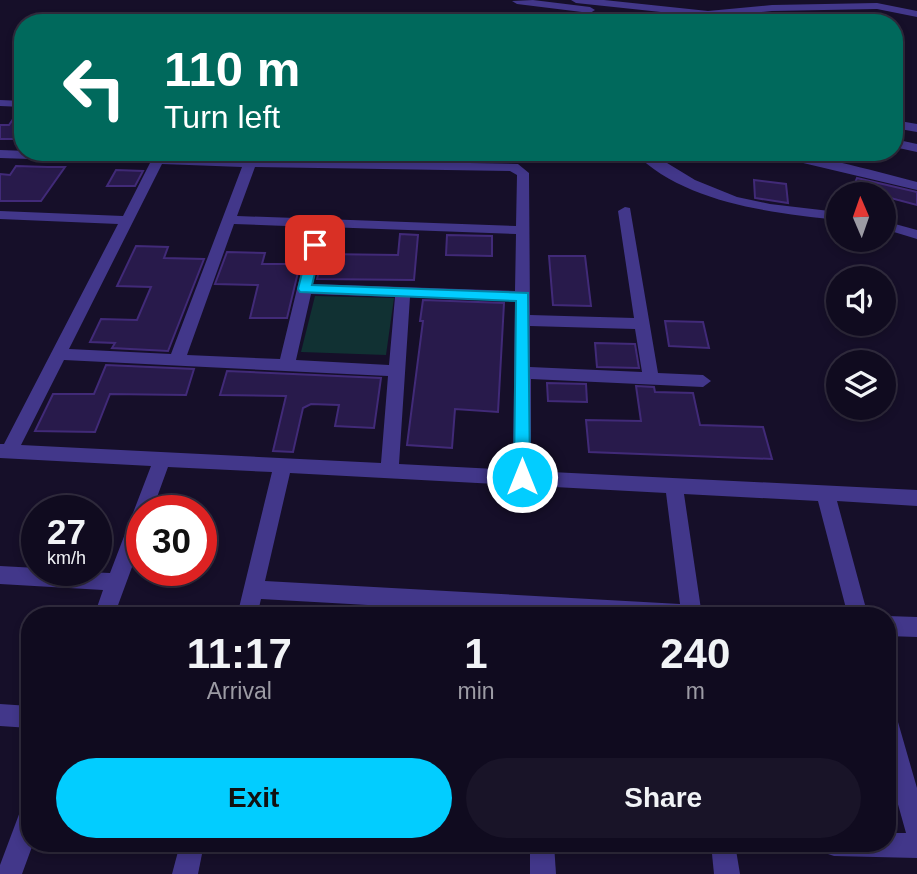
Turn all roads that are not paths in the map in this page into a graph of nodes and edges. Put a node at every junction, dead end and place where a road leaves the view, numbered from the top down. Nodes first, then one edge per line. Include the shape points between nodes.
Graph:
1 (576, 0) edge
2 (720, 0) edge
3 (517, 1) edge
4 (727, 13) junction
5 (625, 14) edge
6 (917, 14) edge
7 (157, 161) edge
8 (189, 161) edge
9 (654, 161) edge
10 (810, 161) edge
11 (250, 163) junction
12 (917, 186) edge
13 (625, 211) dead end
14 (0, 215) edge
15 (826, 215) edge
16 (127, 220) junction
17 (229, 220) junction
18 (320, 223) junction
19 (896, 229) edge
20 (523, 230) junction
21 (917, 235) edge
22 (305, 289) junction
23 (403, 292) junction
24 (523, 296) junction
25 (523, 320) junction
26 (643, 324) junction
27 (58, 354) junction
28 (177, 359) junction
29 (286, 364) junction
30 (397, 370) junction
31 (523, 373) junction
32 (652, 379) junction
33 (703, 381) dead end
34 (4, 451) edge
35 (162, 459) junction
36 (283, 465) junction
37 (389, 471) junction
38 (522, 477) junction
39 (674, 485) junction
40 (825, 493) junction
41 (148, 495) edge
42 (917, 498) edge
43 (126, 557) edge
44 (0, 575) edge
45 (117, 582) junction
46 (253, 589) junction
47 (107, 607) edge
48 (249, 607) edge
49 (485, 607) edge
50 (691, 607) edge
51 (856, 607) edge
52 (896, 626) edge
53 (917, 627) edge
54 (0, 715) edge
55 (21, 716) edge
56 (896, 745) edge
57 (910, 781) edge
58 (917, 831) edge
59 (21, 842) edge
60 (896, 845) edge
61 (917, 846) edge
62 (190, 852) edge
63 (542, 852) edge
64 (724, 852) edge
65 (9, 874) edge
66 (185, 874) edge
67 (543, 874) edge
68 (727, 874) edge

1 - 4 street
2 - 4 street
3 - 5 street
4 - 6 street via 877,6
7 - 16 street
8 - 11 street
9 - 15 street via 724,197
10 - 12 street
11 - 17 street
11 - 20 street via 513,167 523,173
13 - 26 street
14 - 16 street
16 - 27 street
17 - 18 street
17 - 28 street
18 - 20 street
18 - 22 street
19 - 21 street
20 - 24 street
22 - 23 street
22 - 29 street
23 - 24 street
23 - 30 street
24 - 25 street
25 - 26 street
25 - 31 street
26 - 32 street
27 - 28 street
27 - 34 street
28 - 29 street
29 - 30 street
30 - 37 street
31 - 32 street
31 - 38 street
32 - 33 street
34 - 35 street
35 - 36 street
35 - 41 street
36 - 37 street
36 - 46 street
37 - 38 street
38 - 39 street
39 - 40 street
39 - 50 street
40 - 42 street
40 - 51 street
43 - 45 street
44 - 45 street
45 - 47 street
46 - 48 street
46 - 49 street
52 - 53 street
54 - 55 street
56 - 57 street
57 - 58 street
59 - 65 street
60 - 61 street
62 - 66 street
63 - 67 street
64 - 68 street

